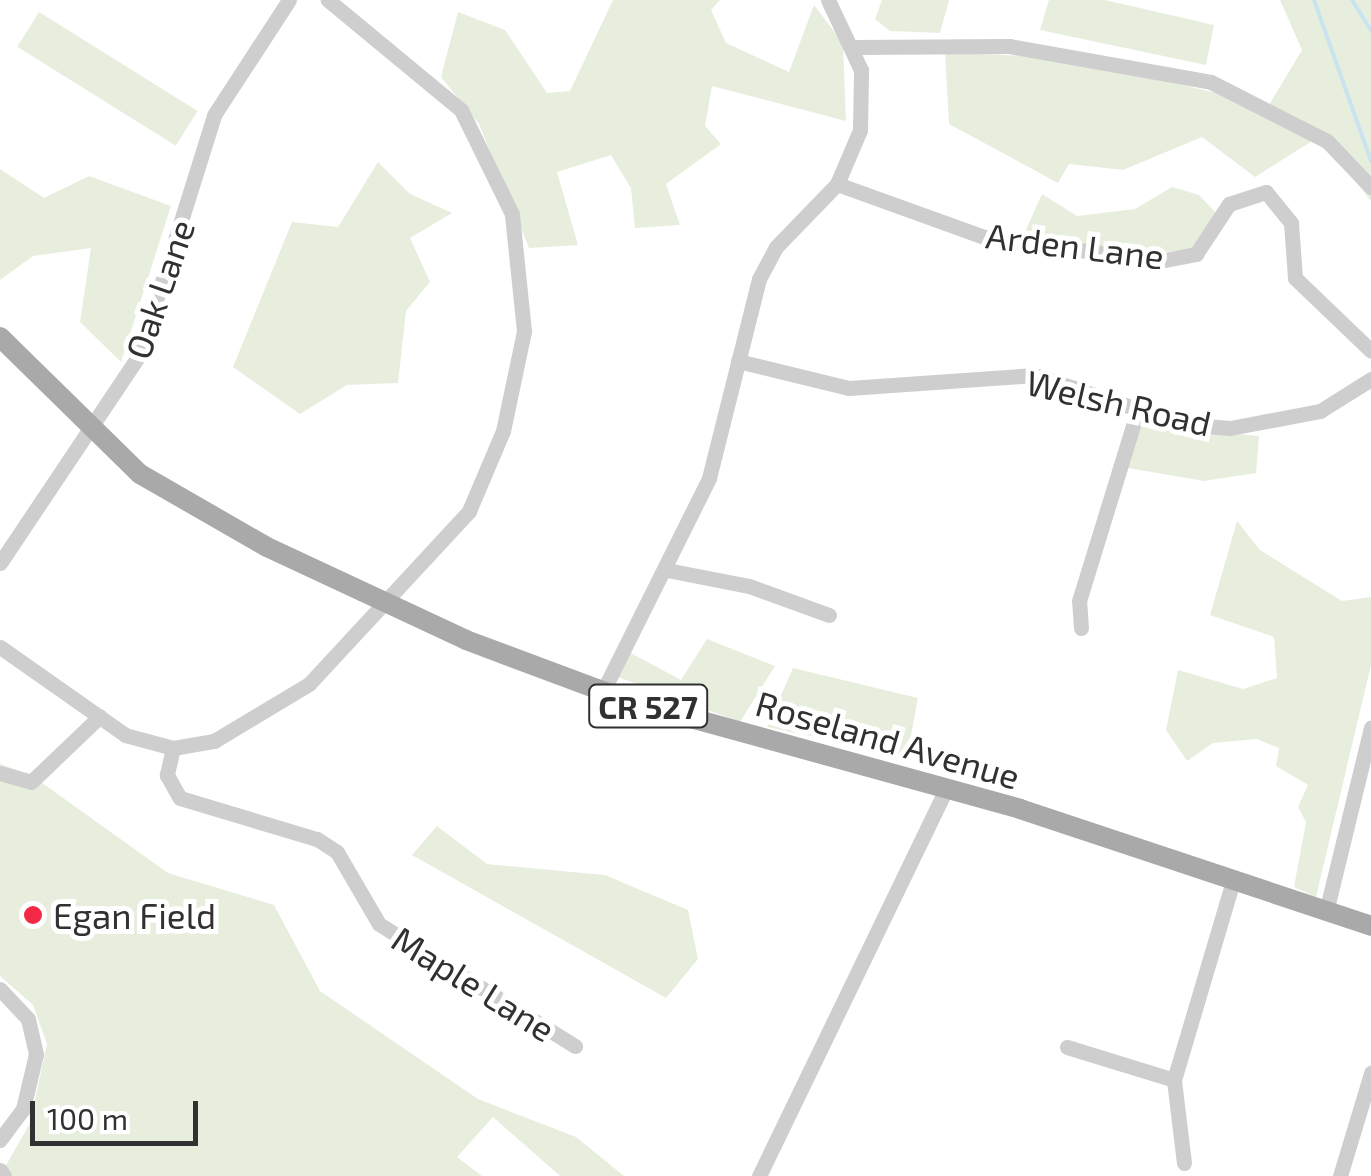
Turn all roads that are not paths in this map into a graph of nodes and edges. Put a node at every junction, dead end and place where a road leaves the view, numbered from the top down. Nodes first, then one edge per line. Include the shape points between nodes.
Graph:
1 (289, 0) edge
2 (328, 0) edge
3 (828, 0) edge
4 (856, 47) junction
5 (838, 184) junction
6 (1371, 187) edge
7 (0, 336) edge
8 (1371, 351) edge
9 (738, 361) junction
10 (1371, 379) edge
11 (1138, 409) junction
12 (88, 432) junction
13 (0, 564) edge
14 (668, 570) junction
15 (381, 603) junction
16 (829, 615) dead end
17 (1082, 628) dead end
18 (0, 647) edge
19 (603, 691) junction
20 (100, 716) junction
21 (1371, 728) edge
22 (172, 748) junction
23 (0, 773) edge
24 (946, 788) junction
25 (1234, 881) junction
26 (1326, 912) junction
27 (1371, 926) edge
28 (0, 988) edge
29 (575, 1046) dead end
30 (1068, 1046) dead end
31 (1371, 1072) edge
32 (1174, 1080) junction
33 (0, 1140) edge
34 (1184, 1163) dead end
35 (759, 1176) edge
36 (1340, 1176) edge

1 - 12 street, Oak Lane via 214,115 161,304 124,383
2 - 15 street via 461,110 502,183 524,277 519,362 487,476 446,545
3 - 4 street
4 - 5 street via 860,130
4 - 6 street via 1010,46 1211,82 1327,141
5 - 8 street, Arden Lane via 984,237 1160,261 1196,254 1229,204 1266,192 1290,222 1295,278
5 - 9 street via 776,247
7 - 12 main road, Roseland Avenue / CR 527
9 - 11 street, Welsh Road via 848,388 1035,375
9 - 14 street via 709,478
10 - 11 street, Welsh Road via 1272,426 1182,424
11 - 17 street via 1078,602
12 - 13 street, Oak Lane
12 - 15 main road, Roseland Avenue / CR 527 via 140,474
14 - 16 street via 749,586
14 - 19 street
15 - 19 main road, Roseland Avenue / CR 527
15 - 22 street via 279,707 214,741
18 - 20 street
19 - 24 main road, Roseland Avenue / CR 527
20 - 22 street
20 - 23 street via 31,782
21 - 26 street
22 - 29 street, Maple Lane via 168,775 180,798 317,839 337,852 378,924
24 - 25 main road, Roseland Avenue / CR 527
24 - 35 street
25 - 26 main road, Roseland Avenue / CR 527
25 - 32 street
26 - 27 main road, Roseland Avenue / CR 527
28 - 33 street via 28,1018 36,1054 24,1109
30 - 32 street
31 - 36 street
32 - 34 street

